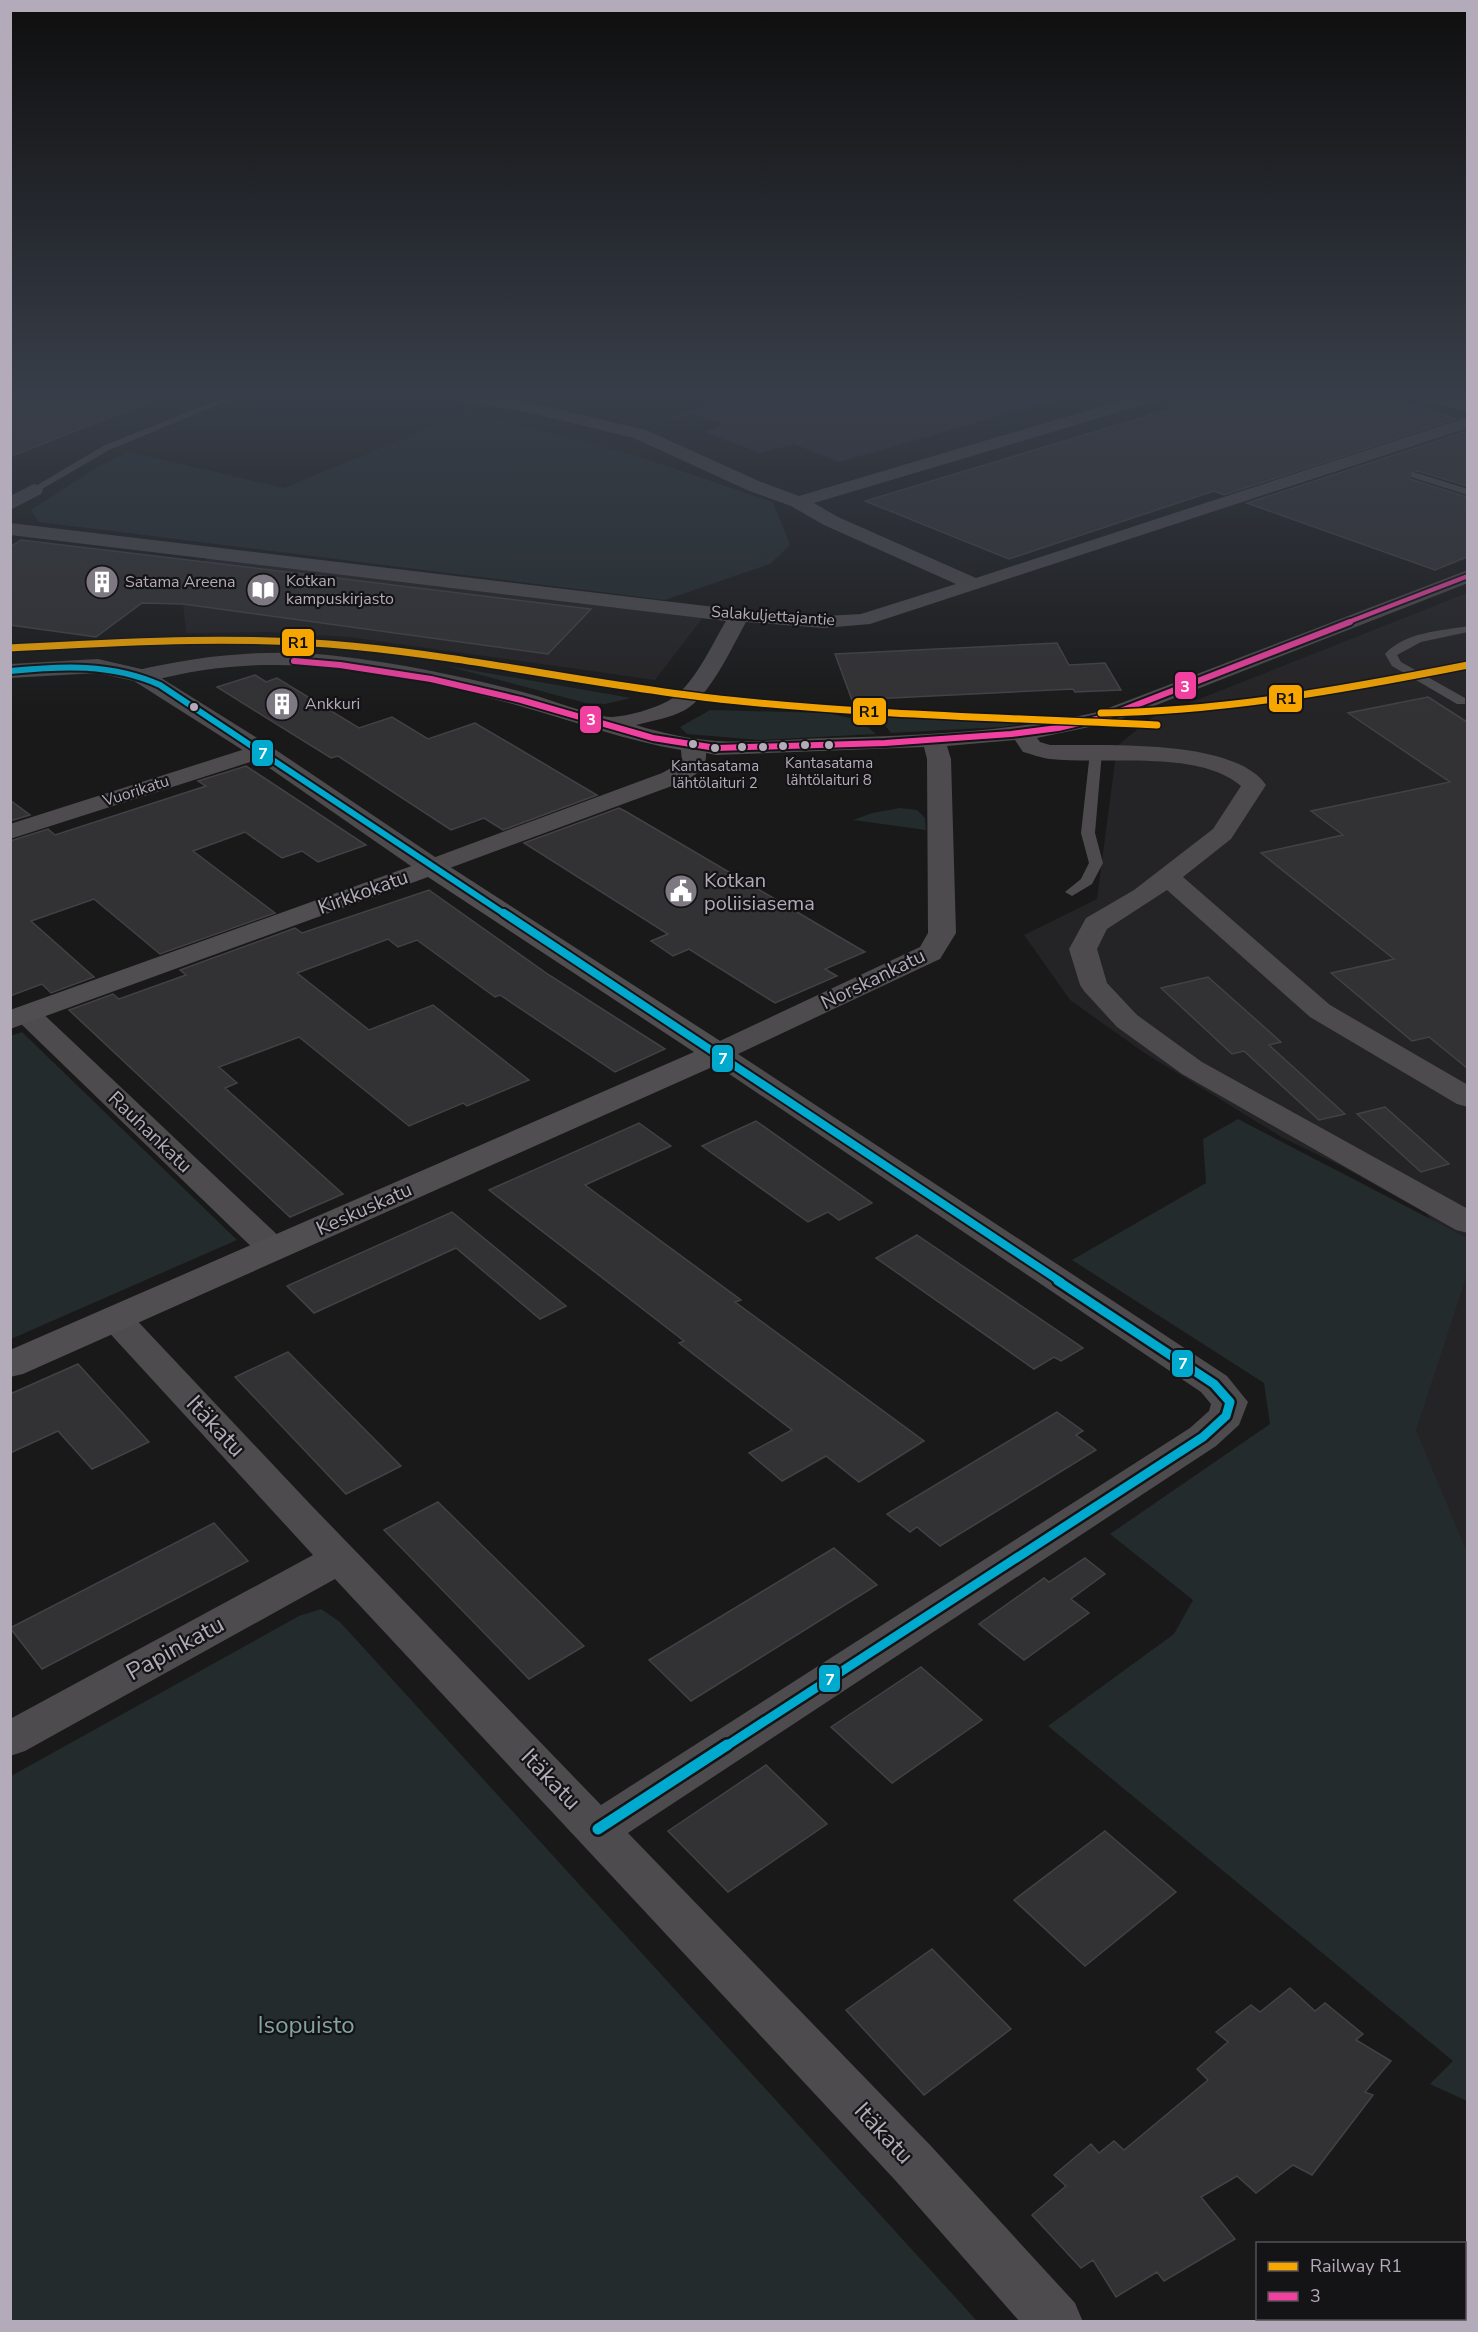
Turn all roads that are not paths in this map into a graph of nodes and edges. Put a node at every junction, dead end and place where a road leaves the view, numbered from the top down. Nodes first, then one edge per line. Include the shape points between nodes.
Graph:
1 (795, 501) edge
2 (802, 501) edge
3 (1229, 501) edge
4 (798, 502) junction
5 (10, 529) edge
6 (1467, 576) edge
7 (975, 585) junction
8 (740, 615) junction
9 (1467, 629) edge
10 (10, 671) edge
11 (142, 676) junction
12 (1465, 701) edge
13 (608, 725) junction
14 (1022, 733) junction
15 (930, 741) junction
16 (692, 746) junction
17 (261, 751) junction
18 (1096, 752) junction
19 (10, 832) edge
20 (431, 867) junction
21 (1167, 877) junction
22 (1072, 892) dead end
23 (19, 1017) edge
24 (717, 1053) junction
25 (1467, 1098) edge
26 (1467, 1223) edge
27 (273, 1249) junction
28 (116, 1318) junction
29 (10, 1365) edge
30 (340, 1558) junction
31 (10, 1739) edge
32 (598, 1829) junction
33 (1056, 2322) edge

1 - 4 street
2 - 4 street
3 - 7 street, Salakuljettajantie
4 - 7 street via 831,521
5 - 8 street, Salakuljettajantie
6 - 14 street via 1117,713
7 - 8 street, Salakuljettajantie via 863,620 824,622
8 - 13 street via 694,690 682,702
9 - 12 lane via 1418,640 1391,654 1396,664
10 - 11 street via 98,666
11 - 13 street via 217,660 335,663 425,676
11 - 17 street
13 - 16 street
14 - 15 street
14 - 18 street via 1031,747 1049,752
15 - 16 street via 751,748
15 - 24 street, Norskankatu via 938,750 939,759 942,933 930,953
16 - 20 street, Kirkkokatu via 695,754 689,770
17 - 19 street, Vuorikatu
17 - 20 street
18 - 21 street via 1212,761 1239,772 1254,785 1222,834
18 - 22 lane via 1088,833 1096,864 1087,881
20 - 23 main road, Kirkkokatu
20 - 24 main road
21 - 25 street via 1320,1011
21 - 26 street via 1096,924 1083,949 1094,985 1127,1021 1192,1068
23 - 27 street, Rauhankatu
24 - 27 main road, Keskuskatu
24 - 32 street via 1214,1384 1230,1402 1226,1416 1203,1437
27 - 28 main road, Keskuskatu
28 - 29 main road, Keskuskatu
28 - 30 street, Itäkatu
30 - 31 street, Papinkatu
30 - 32 street, Itäkatu
32 - 33 street, Itäkatu

